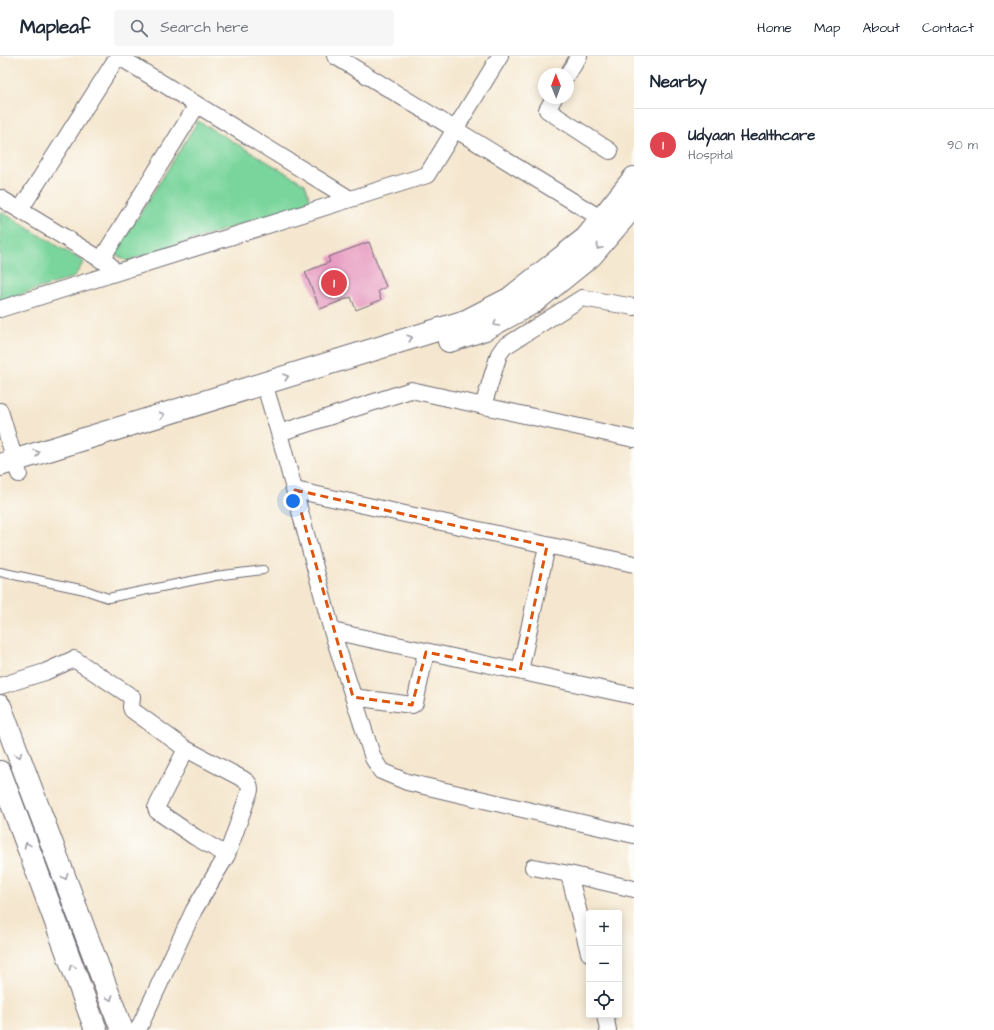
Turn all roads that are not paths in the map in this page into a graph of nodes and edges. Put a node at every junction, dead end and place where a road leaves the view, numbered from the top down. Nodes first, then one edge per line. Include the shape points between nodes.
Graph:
1 (118, 56) edge
2 (335, 56) edge
3 (500, 56) edge
4 (579, 56) edge
5 (572, 68) edge
6 (550, 104) edge
7 (198, 105) junction
8 (456, 130) junction
9 (610, 151) dead end
10 (634, 178) edge
11 (0, 198) edge
12 (350, 199) junction
13 (634, 206) edge
14 (20, 210) junction
15 (609, 223) junction
16 (101, 260) junction
17 (120, 271) junction
18 (634, 307) edge
19 (0, 309) edge
20 (266, 390) junction
21 (483, 406) junction
22 (0, 411) edge
23 (279, 432) junction
24 (634, 439) edge
25 (9, 470) edge
26 (294, 490) junction
27 (547, 546) junction
28 (634, 564) edge
29 (263, 570) dead end
30 (0, 572) edge
31 (332, 631) junction
32 (426, 652) junction
33 (520, 671) junction
34 (0, 686) edge
35 (634, 696) edge
36 (353, 697) junction
37 (0, 706) edge
38 (186, 749) junction
39 (0, 772) edge
40 (634, 835) edge
41 (227, 855) junction
42 (533, 867) dead end
43 (569, 874) junction
44 (634, 889) edge
45 (587, 946) edge
46 (606, 1018) edge
47 (96, 1030) edge
48 (122, 1030) edge
49 (138, 1030) edge
50 (608, 1030) edge

1 - 7 street
1 - 14 street
2 - 8 street
3 - 8 street
4 - 5 street
6 - 9 street via 547,110
7 - 12 street
7 - 16 street
8 - 12 street via 427,175
8 - 15 street
10 - 15 street
11 - 14 street
12 - 17 street
13 - 15 street
14 - 16 street
15 - 20 street via 509,299 473,317
16 - 17 street
17 - 19 street
18 - 21 street via 582,298 504,347 498,354
20 - 23 street
20 - 25 street
21 - 23 street via 411,390
21 - 24 street
22 - 25 street
23 - 26 street
26 - 27 street
26 - 31 street
27 - 28 street
27 - 33 street
29 - 30 lane via 215,576 108,598 85,590
31 - 32 street
31 - 36 street
32 - 33 street
32 - 36 street via 415,703 412,705
33 - 35 street
34 - 38 street via 45,672 74,659 132,697 132,710
36 - 40 street via 373,758 381,771 407,782
37 -> 48 street
38 - 41 street via 243,779 250,786
38 - 41 street via 156,808 157,811
47 -> 39 street
41 - 49 street via 194,910
42 - 43 street
43 - 44 street
43 - 45 street
46 - 50 street

